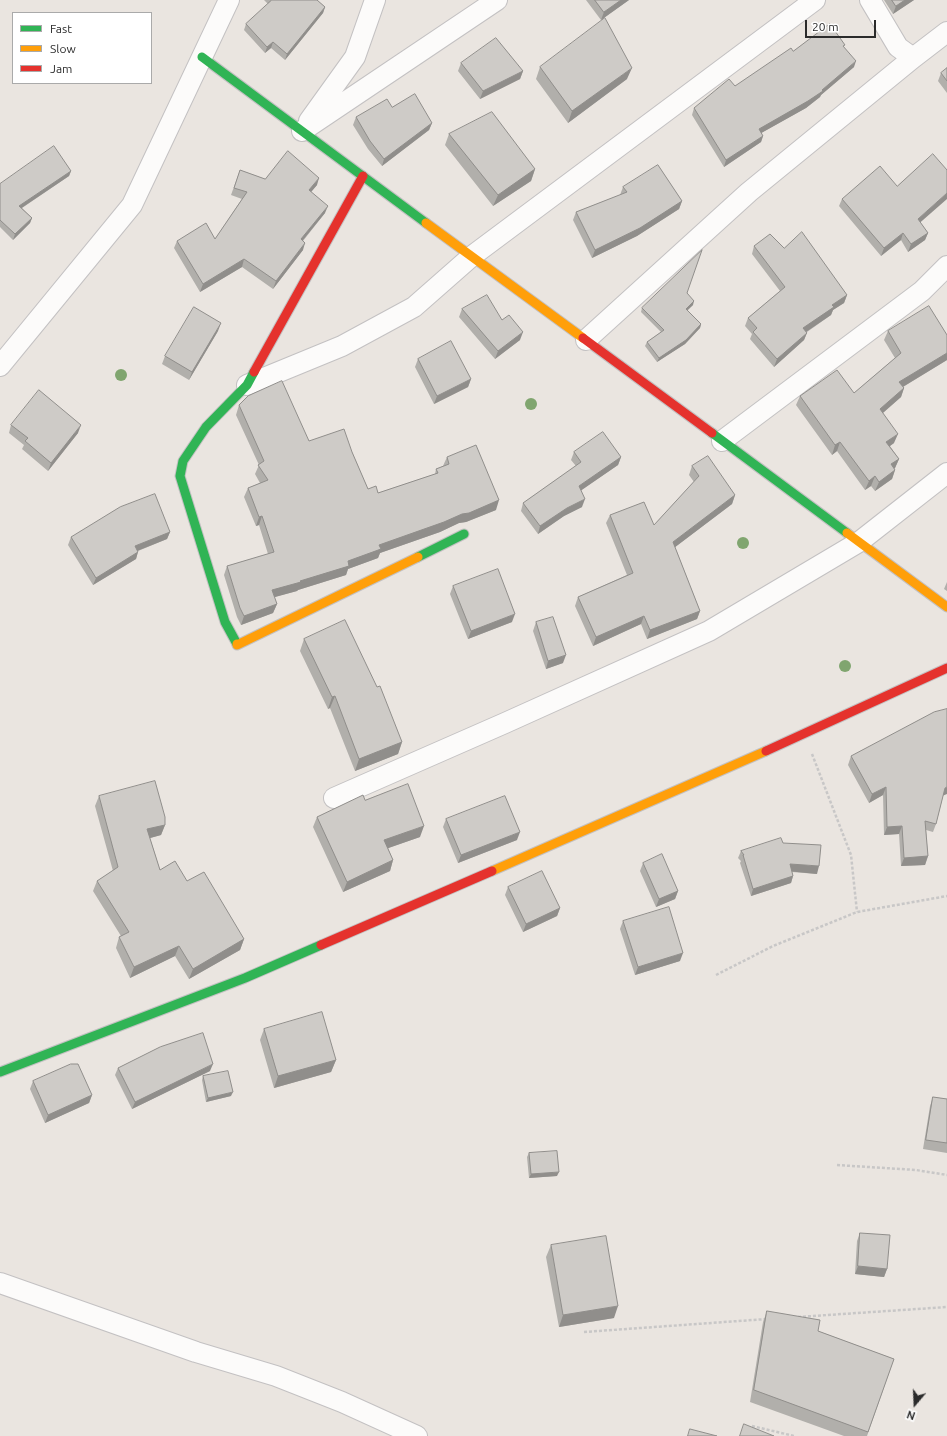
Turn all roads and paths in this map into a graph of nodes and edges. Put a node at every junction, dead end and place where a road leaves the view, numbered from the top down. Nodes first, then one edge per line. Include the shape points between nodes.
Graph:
1 (229, 0) edge
2 (375, 0) edge
3 (497, 0) edge
4 (815, 0) edge
5 (870, 0) edge
6 (947, 32) edge
7 (202, 58) junction
8 (913, 58) junction
9 (302, 131) junction
10 (363, 176) junction
11 (472, 256) junction
12 (947, 266) edge
13 (586, 340) junction
14 (0, 366) edge
15 (247, 385) junction
16 (722, 441) junction
17 (947, 473) edge
18 (464, 534) dead end
19 (859, 542) junction
20 (947, 606) edge
21 (947, 668) edge
22 (804, 735) junction
23 (334, 798) dead end
24 (947, 896) edge
25 (857, 912) junction
26 (716, 975) dead end
27 (0, 1072) edge
28 (837, 1165) dead end
29 (947, 1175) edge
30 (0, 1282) edge
31 (947, 1307) edge
32 (798, 1317) edge
33 (774, 1318) edge
34 (584, 1332) dead end
35 (752, 1426) edge
36 (417, 1436) edge
37 (794, 1436) edge

1 - 7 street
2 - 9 street via 355,56
3 - 9 street
4 - 11 street
5 - 8 street via 898,47
6 - 8 street
7 - 9 street
7 - 14 street via 132,205
8 - 13 street via 749,192
9 - 10 street
10 - 11 street
10 - 15 street
11 - 13 street
11 - 15 street via 414,307 342,346
12 - 16 street via 922,291
13 - 16 street
15 - 18 street via 206,427 183,461 180,476 225,622 237,645
16 - 19 street
17 - 19 street
19 - 20 street
19 - 23 street via 709,631
21 - 22 street
22 - 25 path via 851,855
22 - 27 street via 245,978
24 - 25 path
25 - 26 path via 773,946
28 - 29 path via 916,1170
30 - 36 street via 196,1352 276,1376
31 - 32 path
33 - 34 path
35 - 37 path

